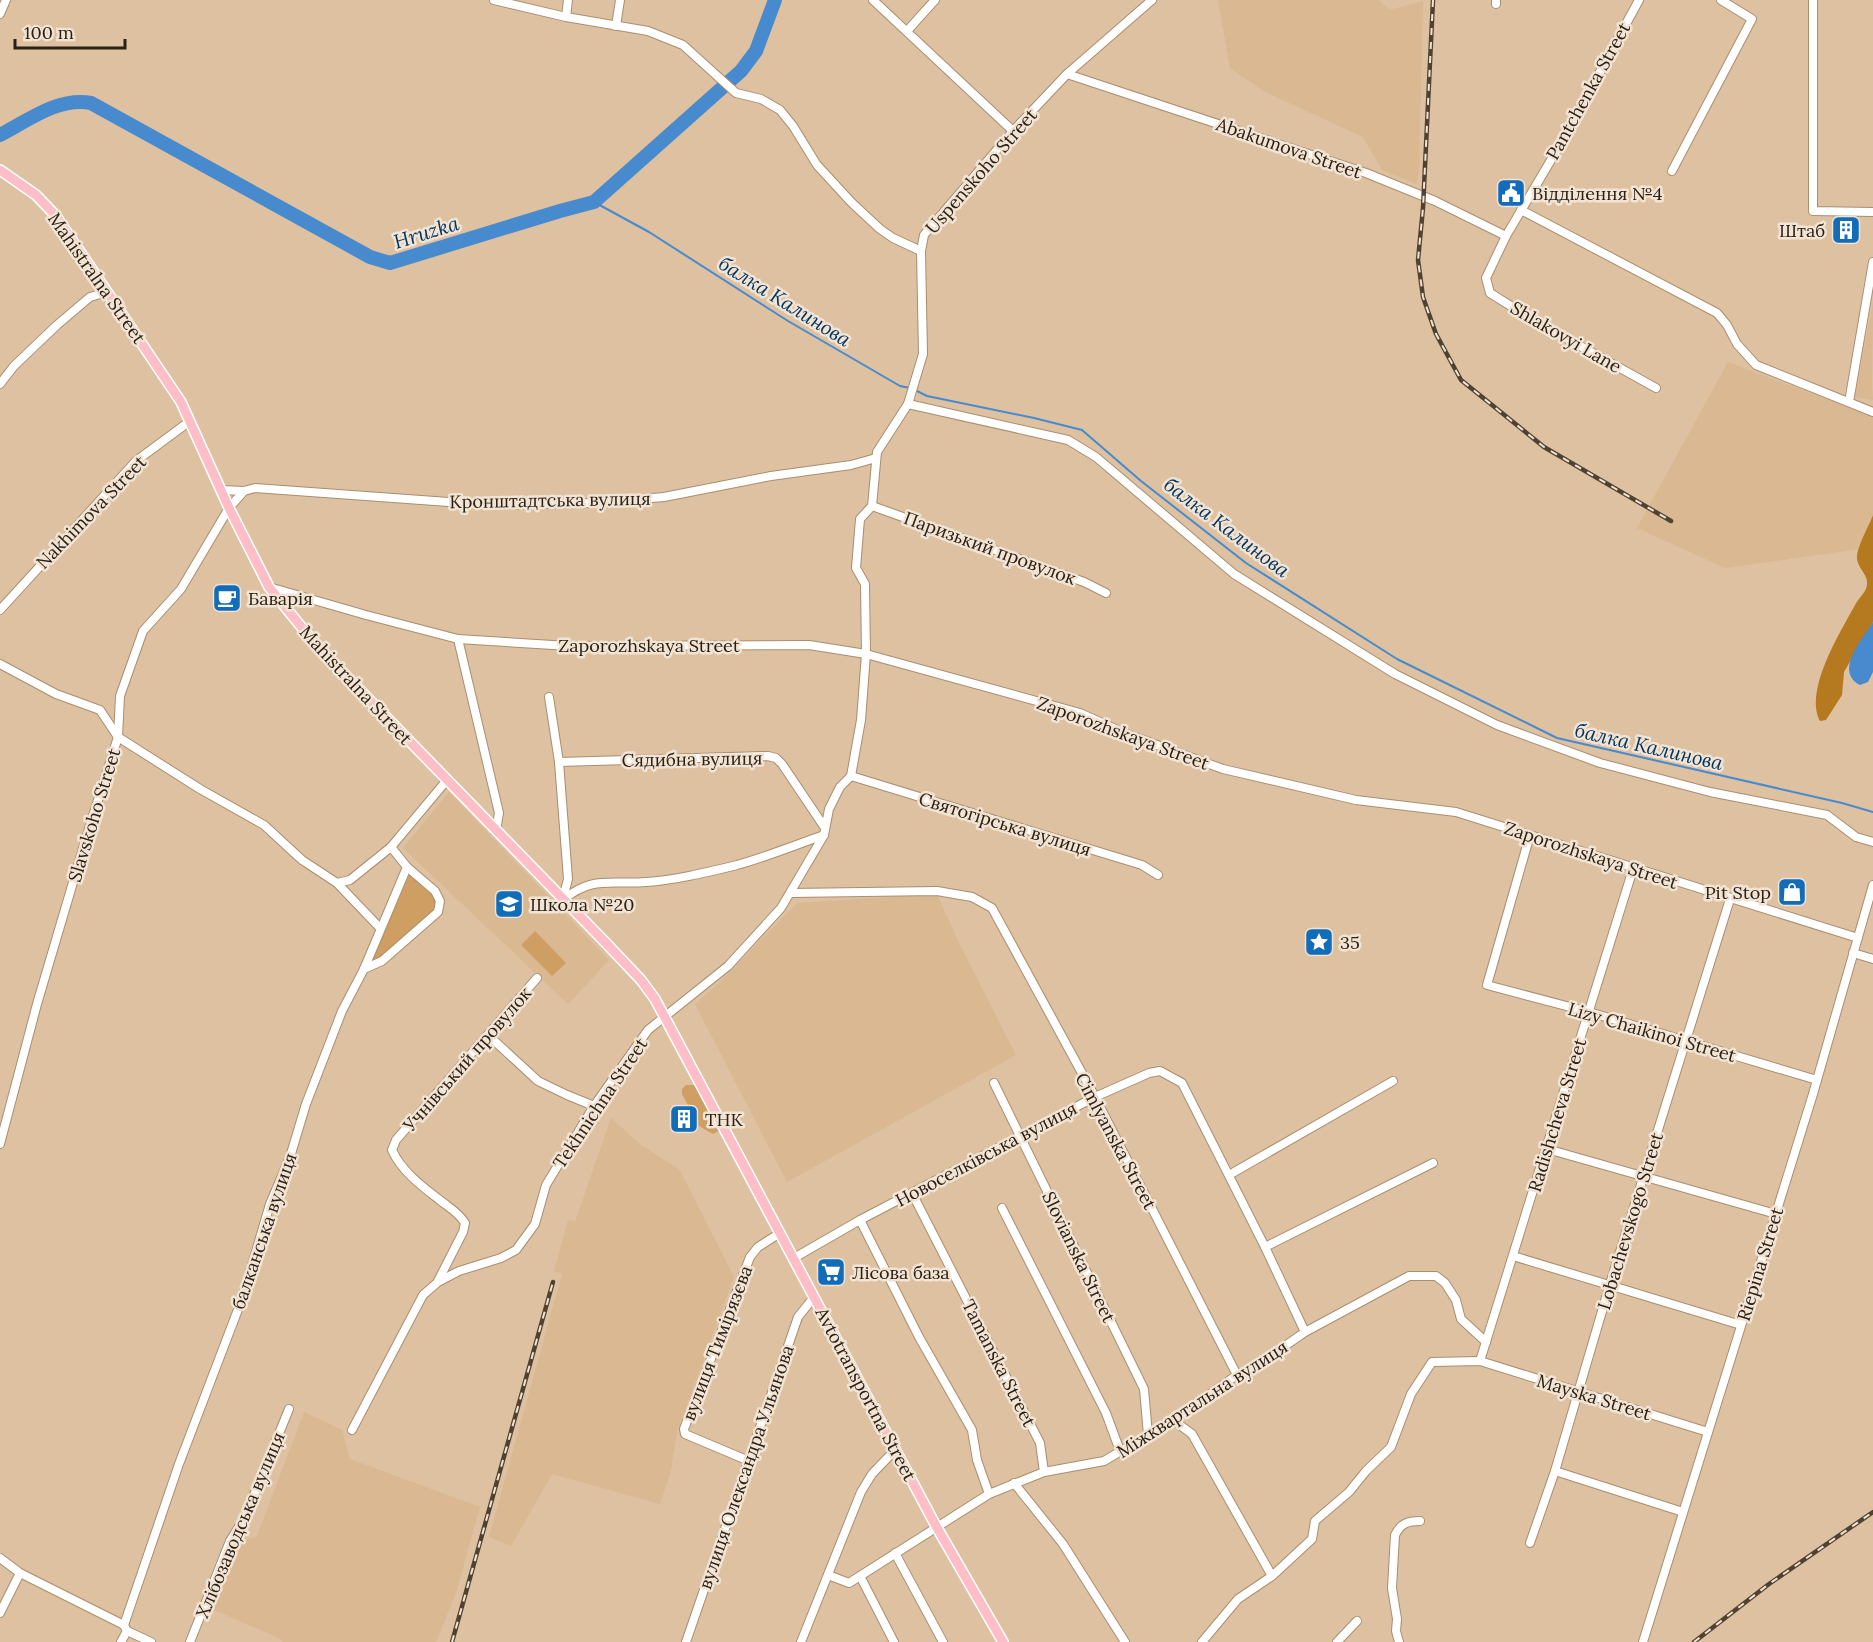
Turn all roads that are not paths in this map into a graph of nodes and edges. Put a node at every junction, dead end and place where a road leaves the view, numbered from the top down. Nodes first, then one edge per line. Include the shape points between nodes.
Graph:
1 (6, 0) edge
2 (494, 0) edge
3 (568, 0) edge
4 (620, 0) edge
5 (873, 0) edge
6 (936, 0) edge
7 (1152, 0) edge
8 (1639, 0) edge
9 (1721, 0) edge
10 (1814, 0) edge
11 (0, 14) edge
12 (566, 17) junction
13 (616, 26) junction
14 (907, 31) junction
15 (1067, 74) junction
16 (1013, 131) junction
17 (0, 170) edge
18 (1672, 171) dead end
19 (1521, 210) junction
20 (1873, 212) edge
21 (1506, 236) junction
22 (921, 251) junction
23 (1873, 262) edge
24 (1486, 278) joint
25 (107, 292) junction
26 (0, 384) edge
27 (1656, 388) dead end
28 (1849, 402) junction
29 (908, 404) junction
30 (1873, 411) edge
31 (190, 421) junction
32 (877, 455) junction
33 (221, 490) junction
34 (244, 491) junction
35 (872, 506) junction
36 (229, 507) junction
37 (269, 587) junction
38 (1106, 593) dead end
39 (0, 610) edge
40 (458, 639) junction
41 (866, 654) junction
42 (0, 664) edge
43 (549, 697) dead end
44 (118, 737) junction
45 (559, 762) junction
46 (851, 776) junction
47 (447, 780) junction
48 (496, 830) junction
49 (824, 831) junction
50 (1530, 835) junction
51 (1873, 842) edge
52 (391, 847) junction
53 (407, 867) junction
54 (1633, 869) junction
55 (1158, 875) dead end
56 (337, 884) junction
57 (1873, 885) edge
58 (791, 893) junction
59 (1730, 899) junction
60 (563, 900) junction
61 (380, 928) junction
62 (1858, 938) junction
63 (1853, 953) junction
64 (1873, 959) edge
65 (364, 969) junction
66 (537, 978) dead end
67 (1589, 1012) junction
68 (665, 1016) junction
69 (488, 1035) junction
70 (1685, 1042) junction
71 (1817, 1080) junction
72 (1393, 1081) dead end
73 (994, 1083) dead end
74 (1095, 1097) junction
75 (594, 1106) junction
76 (1021, 1137) junction
77 (0, 1144) edge
78 (1547, 1149) junction
79 (1433, 1163) dead end
80 (1229, 1175) junction
81 (1644, 1178) junction
82 (912, 1193) junction
83 (1002, 1208) dead end
84 (1776, 1214) junction
85 (860, 1220) junction
86 (780, 1233) junction
87 (1265, 1247) junction
88 (1513, 1256) junction
89 (794, 1258) junction
90 (438, 1282) junction
91 (1610, 1284) junction
92 (814, 1297) junction
93 (1741, 1325) junction
94 (1305, 1332) junction
95 (1486, 1342) junction
96 (1480, 1361) junction
97 (1237, 1375) junction
98 (1577, 1393) junction
99 (289, 1408) dead end
100 (1173, 1420) junction
101 (352, 1430) dead end
102 (1708, 1432) junction
103 (1148, 1435) junction
104 (896, 1450) junction
105 (1120, 1451) junction
106 (749, 1461) junction
107 (1555, 1471) junction
108 (1044, 1472) junction
109 (1014, 1483) junction
110 (989, 1494) junction
111 (1683, 1512) junction
112 (1420, 1521) dead end
113 (936, 1526) junction
114 (1530, 1543) dead end
115 (895, 1553) junction
116 (0, 1558) edge
117 (20, 1573) junction
118 (828, 1575) junction
119 (860, 1576) junction
120 (1272, 1576) junction
121 (0, 1612) edge
122 (1357, 1621) dead end
123 (125, 1628) junction
124 (121, 1642) edge
125 (151, 1642) edge
126 (190, 1642) edge
127 (686, 1642) edge
128 (801, 1642) edge
129 (894, 1642) edge
130 (943, 1642) edge
131 (1003, 1642) edge
132 (1125, 1642) edge
133 (1202, 1642) edge
134 (1337, 1642) edge
135 (1399, 1642) edge
136 (1643, 1642) edge

1 - 11 street
2 - 12 street
3 - 12 street
4 - 13 street
5 - 14 street
6 - 14 street
7 - 15 street, Uspenskoho Street
8 - 19 street, Pantchenka Street
9 - 18 street via 1752,20
10 - 20 street via 1813,211
12 - 13 street
13 - 22 street via 683,45 736,93 761,99 780,111 817,165 852,203 880,229
14 - 16 street
15 - 16 street, Uspenskoho Street
15 - 21 street, Abakumova Street via 1366,173
16 - 22 street, Uspenskoho Street via 934,221 924,235
17 - 25 main road, Mahistralna Street via 36,195 56,216
19 - 21 street, Pantchenka Street
19 - 28 street via 1717,313 1756,365
21 - 24 street, Pantchenka Street
22 - 29 street, Uspenskoho Street via 923,354
23 - 28 street
24 - 27 street, Shlakovyi Lane via 1490,293
25 - 26 street via 90,297 14,366
25 - 31 main road, Mahistralna Street via 172,387
28 - 30 street
29 - 32 street, Uspenskoho Street
29 - 51 street via 1068,440 1096,457 1234,574 1395,674 1497,725 1600,763 1710,792 1827,815 1856,837
31 - 33 main road, Mahistralna Street
31 - 39 street, Nakhimova Street via 136,461
32 - 34 street, Кронштадтська вулиця via 851,465 664,497 593,503 490,505 255,488
32 - 35 street, Tekhnichna Street
33 - 34 street, Кронштадтська вулиця
33 - 36 main road, Mahistralna Street
34 - 36 street, Slavskoho Street
35 - 38 street, Паризький провулок
35 - 41 street, Tekhnichna Street via 860,519 856,568 865,584
36 - 37 main road, Mahistralna Street
36 - 44 street, Slavskoho Street via 180,589 143,632 120,696
37 - 40 street, Zaporozhskaya Street
37 - 47 main road, Mahistralna Street via 316,645
40 - 41 street, Zaporozhskaya Street via 569,646 809,645
40 - 48 street via 499,813
41 - 46 street, Tekhnichna Street via 861,720
41 - 50 street, Zaporozhskaya Street via 1080,713 1222,769 1356,800 1456,812
42 - 44 street via 56,694 100,710
43 - 45 street
44 - 56 street via 264,825 302,860
44 - 77 street, Slavskoho Street via 37,1004
45 - 49 street, Сядибна вулиця via 776,758
45 - 60 street via 568,879
46 - 49 street, Tekhnichna Street via 829,808
46 - 55 street, Святогірська вулиця via 1142,865
47 - 48 main road, Mahistralna Street
47 - 52 street
48 - 60 main road, Mahistralna Street
49 - 58 street, Tekhnichna Street
49 - 60 street via 737,865 653,882 590,884
50 - 54 street, Zaporozhskaya Street
50 - 67 street, Lizy Chaikinoi Street via 1487,985
52 - 53 street
52 - 56 street via 350,880
53 - 61 street, балканська вулиця
53 - 65 street via 435,891 440,901 438,912 382,961
54 - 59 street, Zaporozhskaya Street
54 - 67 street, Radishcheva Street
56 - 61 street
57 - 62 street, Riepina Street
58 - 68 street, Tekhnichna Street via 728,966
58 - 74 street, Cimlyanska Street via 937,891 972,897 992,908
59 - 62 street, Zaporozhskaya Street
59 - 70 street, Lobachevskogo Street
60 - 68 main road, Mahistralna Street via 641,980
61 - 65 street, балканська вулиця
62 - 63 street, Riepina Street
63 - 64 street
63 - 71 street, Riepina Street
65 - 123 street, балканська вулиця via 342,1011 306,1104 270,1204 242,1299 179,1464
66 - 69 street, Учнівський провулок
67 - 70 street, Lizy Chaikinoi Street
67 - 78 street, Radishcheva Street
68 - 75 street, Tekhnichna Street via 648,1030
68 - 86 main road, Avtotransportna Street
69 - 75 street via 538,1081
69 - 90 street, Учнівський провулок via 396,1140 392,1150 397,1161 422,1186 460,1214 465,1223
70 - 71 street, Lizy Chaikinoi Street
70 - 81 street, Lobachevskogo Street
71 - 84 street, Riepina Street
72 - 80 street
73 - 76 street, Slovianska Street
74 - 76 street, Новоселківська вулиця
74 - 80 street, Новоселківська вулиця via 1160,1071 1182,1083
74 - 97 street, Cimlyanska Street
75 - 90 street, Tekhnichna Street via 546,1185 535,1224 516,1250
76 - 82 street, Новоселківська вулиця
76 - 103 street, Slovianska Street via 1144,1389
78 - 81 street
78 - 88 street, Radishcheva Street
79 - 87 street
80 - 87 street
81 - 84 street
81 - 91 street, Lobachevskogo Street
82 - 85 street, Новоселківська вулиця
82 - 108 street, Tamanska Street via 1040,1443
83 - 105 street via 1106,1413
84 - 93 street, Riepina Street
85 - 89 street, Новоселківська вулиця
85 - 110 street via 972,1430
86 - 89 main road, Avtotransportna Street
86 - 106 street, вулиця Тимірязєва via 750,1257 684,1429 685,1434
87 - 94 street
88 - 91 street
88 - 95 street, Radishcheva Street
89 - 92 main road, Avtotransportna Street
90 - 101 street, Tekhnichna Street via 423,1295
91 - 93 street
91 - 98 street, Lobachevskogo Street
92 - 104 main road, Avtotransportna Street
92 - 106 street, вулиця Олександра Ульянова via 798,1317
93 - 102 street, Riepina Street
94 - 95 street, Міжквартальна вулиця via 1409,1276 1425,1275 1436,1276 1445,1283 1456,1300 1461,1319
94 - 97 street, Міжквартальна вулиця
95 - 96 street, Radishcheva Street
96 - 98 street, Mayska Street
96 - 120 street, Mayska Street via 1432,1362 1411,1394 1391,1447 1315,1521 1312,1539
97 - 100 street, Міжквартальна вулиця
98 - 102 street, Mayska Street
98 - 107 street, Lobachevskogo Street
99 - 126 street, Хлібозаводська вулиця
100 - 103 street, Міжквартальна вулиця
100 - 120 street via 1192,1434
102 - 111 street, Riepina Street
103 - 105 street, Міжквартальна вулиця
104 - 113 main road, Avtotransportna Street
104 - 118 street via 872,1474 861,1492
105 - 108 street, Міжквартальна вулиця via 1104,1461
106 - 127 street, вулиця Олександра Ульянова
107 - 111 street
107 - 114 street, Lobachevskogo Street
108 - 109 street, Міжквартальна вулиця
109 - 110 street, Міжквартальна вулиця
109 - 132 street via 1063,1544
110 - 113 street, Міжквартальна вулиця
111 - 136 street, Riepina Street
112 - 135 street via 1409,1521 1395,1535 1392,1588
113 - 115 street, Міжквартальна вулиця
113 - 131 main road, Avtotransportna Street
115 - 119 street, Міжквартальна вулиця
115 - 130 street
116 - 117 street
117 - 121 street
117 - 123 street
118 - 119 street via 849,1583
118 - 128 street
119 - 129 street
120 - 133 street via 1238,1599
122 - 134 street
123 - 124 street, балканська вулиця
123 - 125 street

